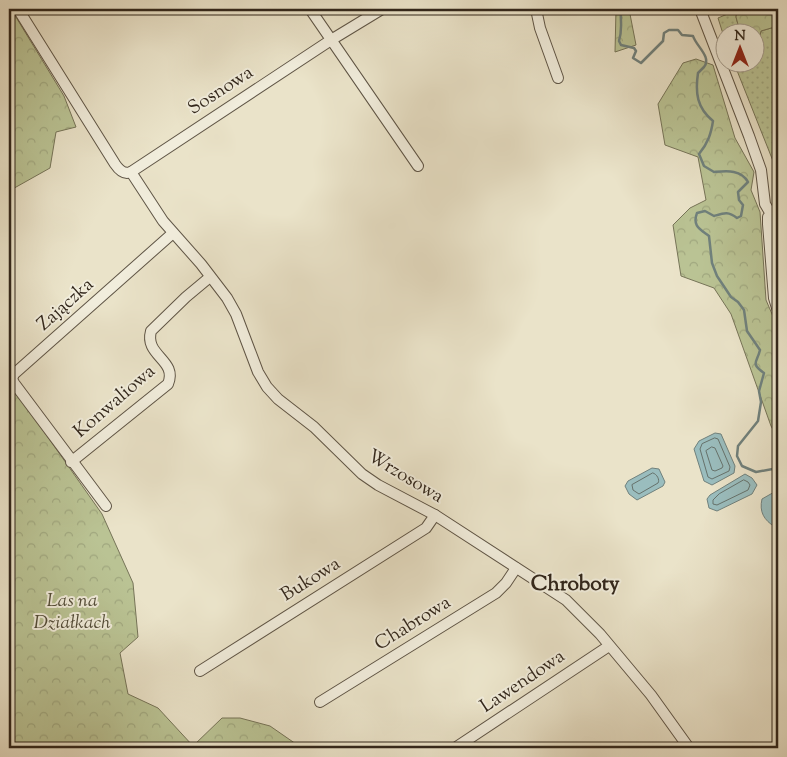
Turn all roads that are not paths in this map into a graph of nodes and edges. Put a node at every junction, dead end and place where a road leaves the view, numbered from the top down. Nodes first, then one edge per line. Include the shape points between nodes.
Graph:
1 (18, 9) edge
2 (310, 9) edge
3 (382, 9) edge
4 (536, 9) edge
5 (700, 9) edge
6 (331, 40) junction
7 (558, 78) dead end
8 (418, 166) dead end
9 (131, 172) junction
10 (775, 212) edge
11 (173, 233) junction
12 (210, 277) junction
13 (778, 311) edge
14 (71, 462) junction
15 (106, 506) dead end
16 (435, 515) junction
17 (516, 568) junction
18 (609, 646) junction
19 (200, 671) dead end
20 (320, 702) dead end
21 (684, 747) edge
22 (455, 748) edge

1 - 9 street via 117,166 124,173
2 - 6 street
3 - 6 street, Sosnowa
4 - 7 street
5 - 10 street via 761,170 765,204
6 - 8 street
6 - 9 street, Sosnowa
9 - 11 street, Wrzosowa
10 - 13 street via 768,218 768,224
11 - 12 street, Wrzosowa
11 - 14 street, Zajączka via 14,374 12,379
12 - 14 street, Konwaliowa via 151,330 150,344 170,370 168,384
12 - 16 street, Wrzosowa via 236,314 258,372 278,399 314,427 362,474
14 - 15 street, Zajączka
16 - 17 street, Wrzosowa
16 - 19 street, Bukowa via 426,528
17 - 18 street, Wrzosowa via 576,608
17 - 20 street, Chabrowa via 496,593
18 - 21 street, Wrzosowa via 651,695
18 - 22 street, Lawendowa

